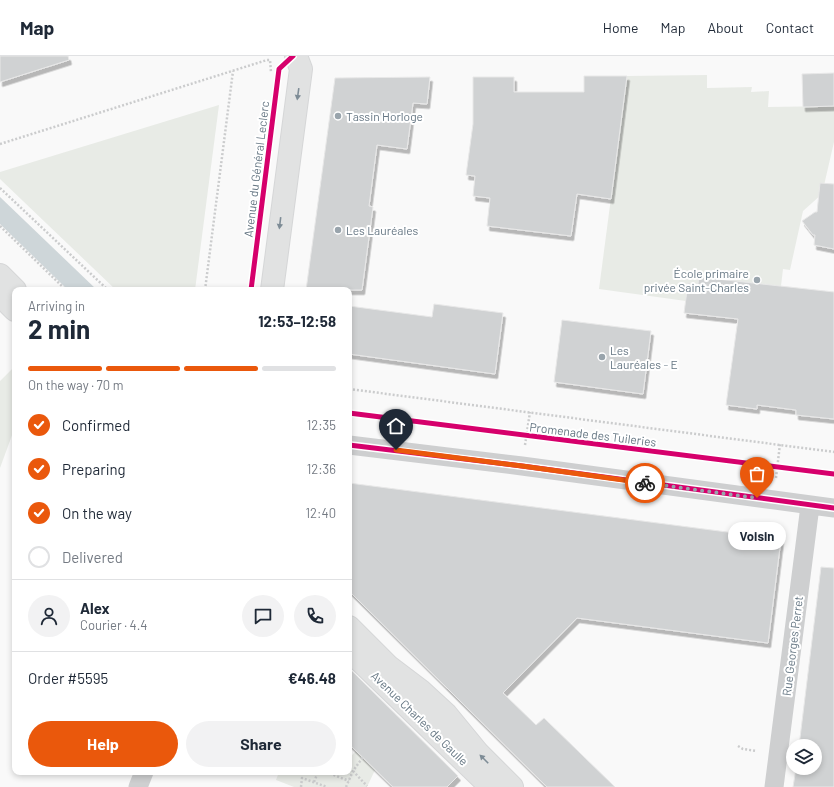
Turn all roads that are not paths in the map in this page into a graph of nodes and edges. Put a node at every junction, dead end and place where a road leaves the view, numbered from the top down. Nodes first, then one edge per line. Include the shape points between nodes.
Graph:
1 (296, 56) edge
2 (0, 275) edge
3 (12, 287) edge
4 (272, 287) edge
5 (0, 295) edge
6 (12, 307) edge
7 (352, 445) edge
8 (810, 506) junction
9 (834, 508) edge
10 (352, 630) edge
11 (352, 634) edge
12 (352, 653) edge
13 (378, 657) junction
14 (143, 775) edge
15 (138, 787) edge
16 (491, 787) edge
17 (512, 787) edge
18 (774, 787) edge

1 -> 4 main road via 301,69
2 - 3 main road
5 - 6 main road
7 - 8 street
8 - 9 street
8 - 18 street, Rue Georges Perret
10 - 13 main road, Avenue Charles de Gaulle
11 - 13 main road
12 - 16 main road, Avenue Charles de Gaulle
17 -> 13 main road, Avenue Charles de Gaulle via 478,753 446,714
14 - 15 street

